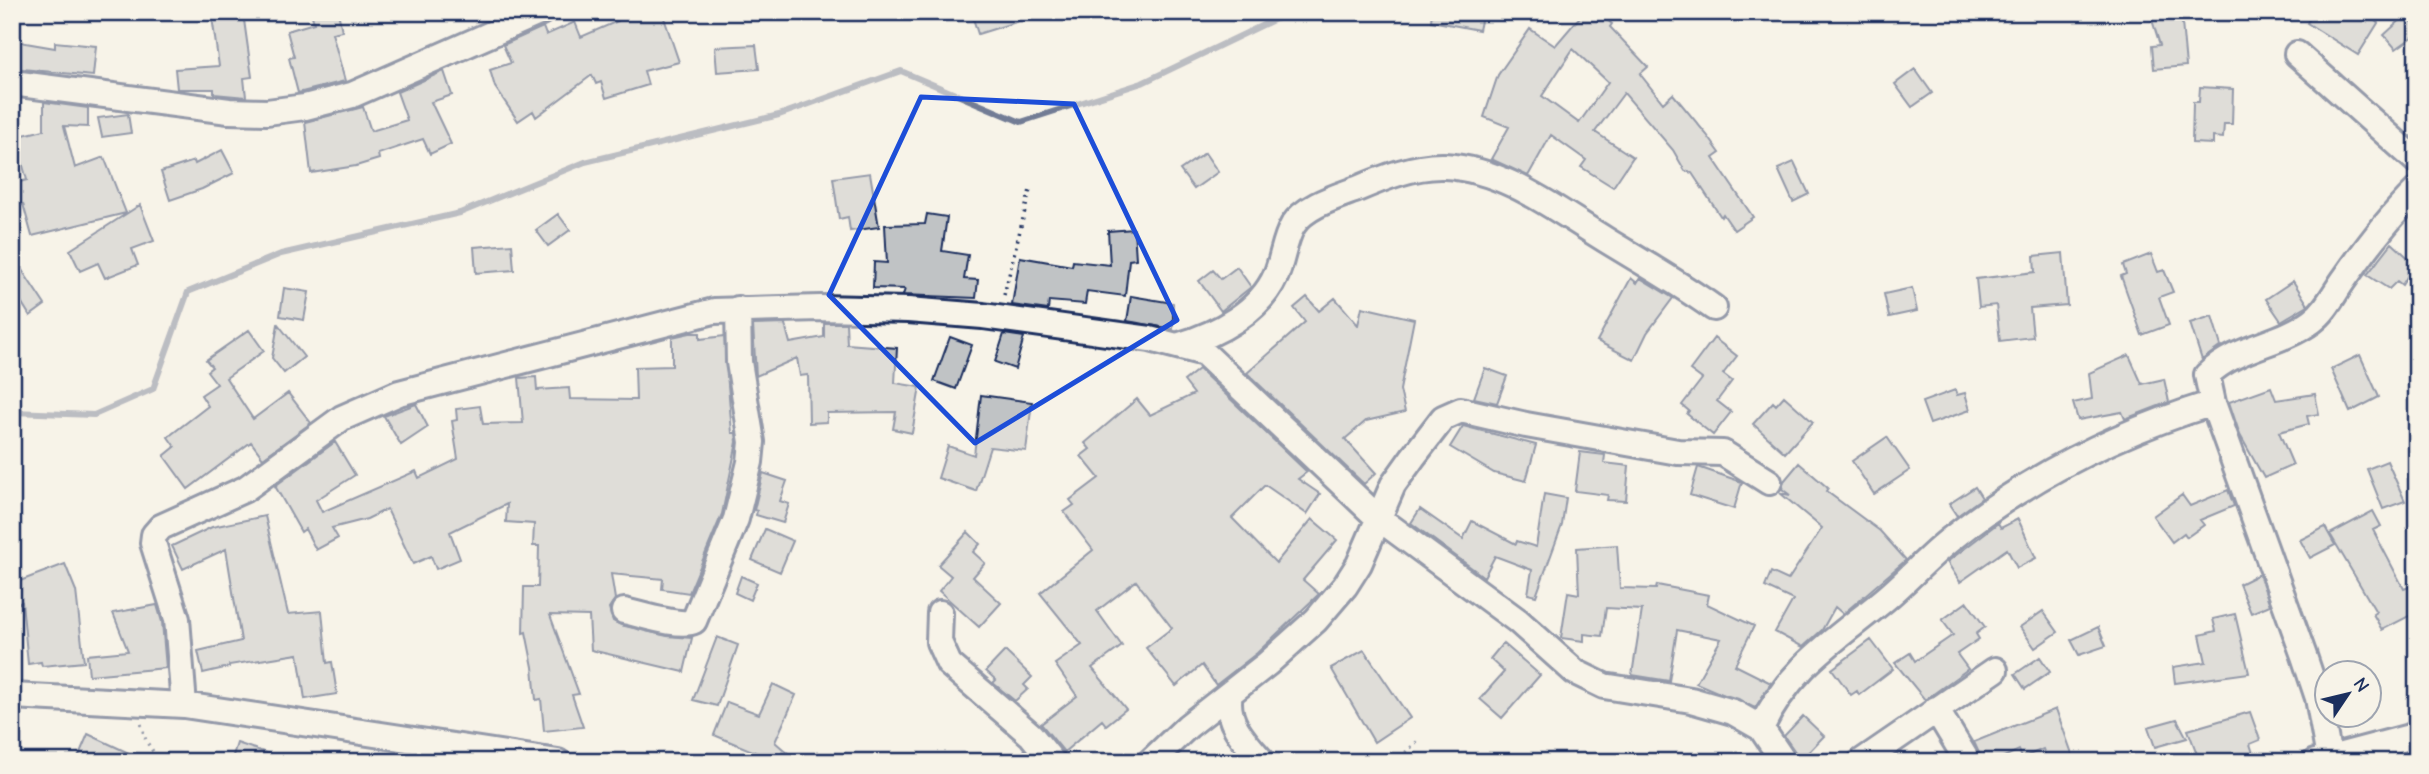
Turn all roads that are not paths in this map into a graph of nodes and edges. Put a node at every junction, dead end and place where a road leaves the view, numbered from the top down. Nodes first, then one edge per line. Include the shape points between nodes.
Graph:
1 (541, 12) edge
2 (2297, 54) dead end
3 (12, 83) edge
4 (2417, 161) edge
5 (2417, 190) edge
6 (1714, 308) dead end
7 (738, 309) junction
8 (1180, 345) junction
9 (2213, 403) junction
10 (1769, 482) dead end
11 (1377, 517) junction
12 (624, 611) dead end
13 (940, 614) dead end
14 (1995, 670) dead end
15 (1230, 693) junction
16 (12, 696) edge
17 (184, 705) junction
18 (1936, 709) junction
19 (1761, 728) junction
20 (2417, 735) edge
21 (2322, 760) edge
22 (558, 762) edge
23 (1053, 762) edge
24 (1150, 762) edge
25 (1263, 762) edge
26 (1784, 762) edge
27 (1861, 762) edge
28 (1968, 762) edge

1 - 3 street via 352,95 305,107 229,111
2 - 4 street
5 - 9 street via 2311,322 2244,350 2207,375
6 - 8 street via 1526,191 1496,176 1441,166 1375,182 1311,209 1292,227 1265,295 1219,329
7 - 8 street via 908,310 999,318
7 - 12 street via 739,362 752,442 736,519 694,621 677,623
7 - 17 street via 685,316 399,393 342,418 244,489 161,527 153,543 177,619
8 - 11 street via 1204,353 1220,366
9 - 19 street via 2096,448 1970,525 1804,664
9 - 21 street via 2308,666 2324,725
10 - 11 street via 1723,453 1678,453 1461,410 1443,418 1430,434 1393,485
11 - 15 street via 1345,586 1316,620
11 - 19 street via 1490,599 1587,680 1715,706
13 - 23 street via 939,642 949,664 1031,734
14 - 18 street
15 - 24 street
15 - 25 street via 1233,723
16 - 17 street
17 - 22 street
18 - 27 street
18 - 28 street
19 - 26 street
20 - 21 street

